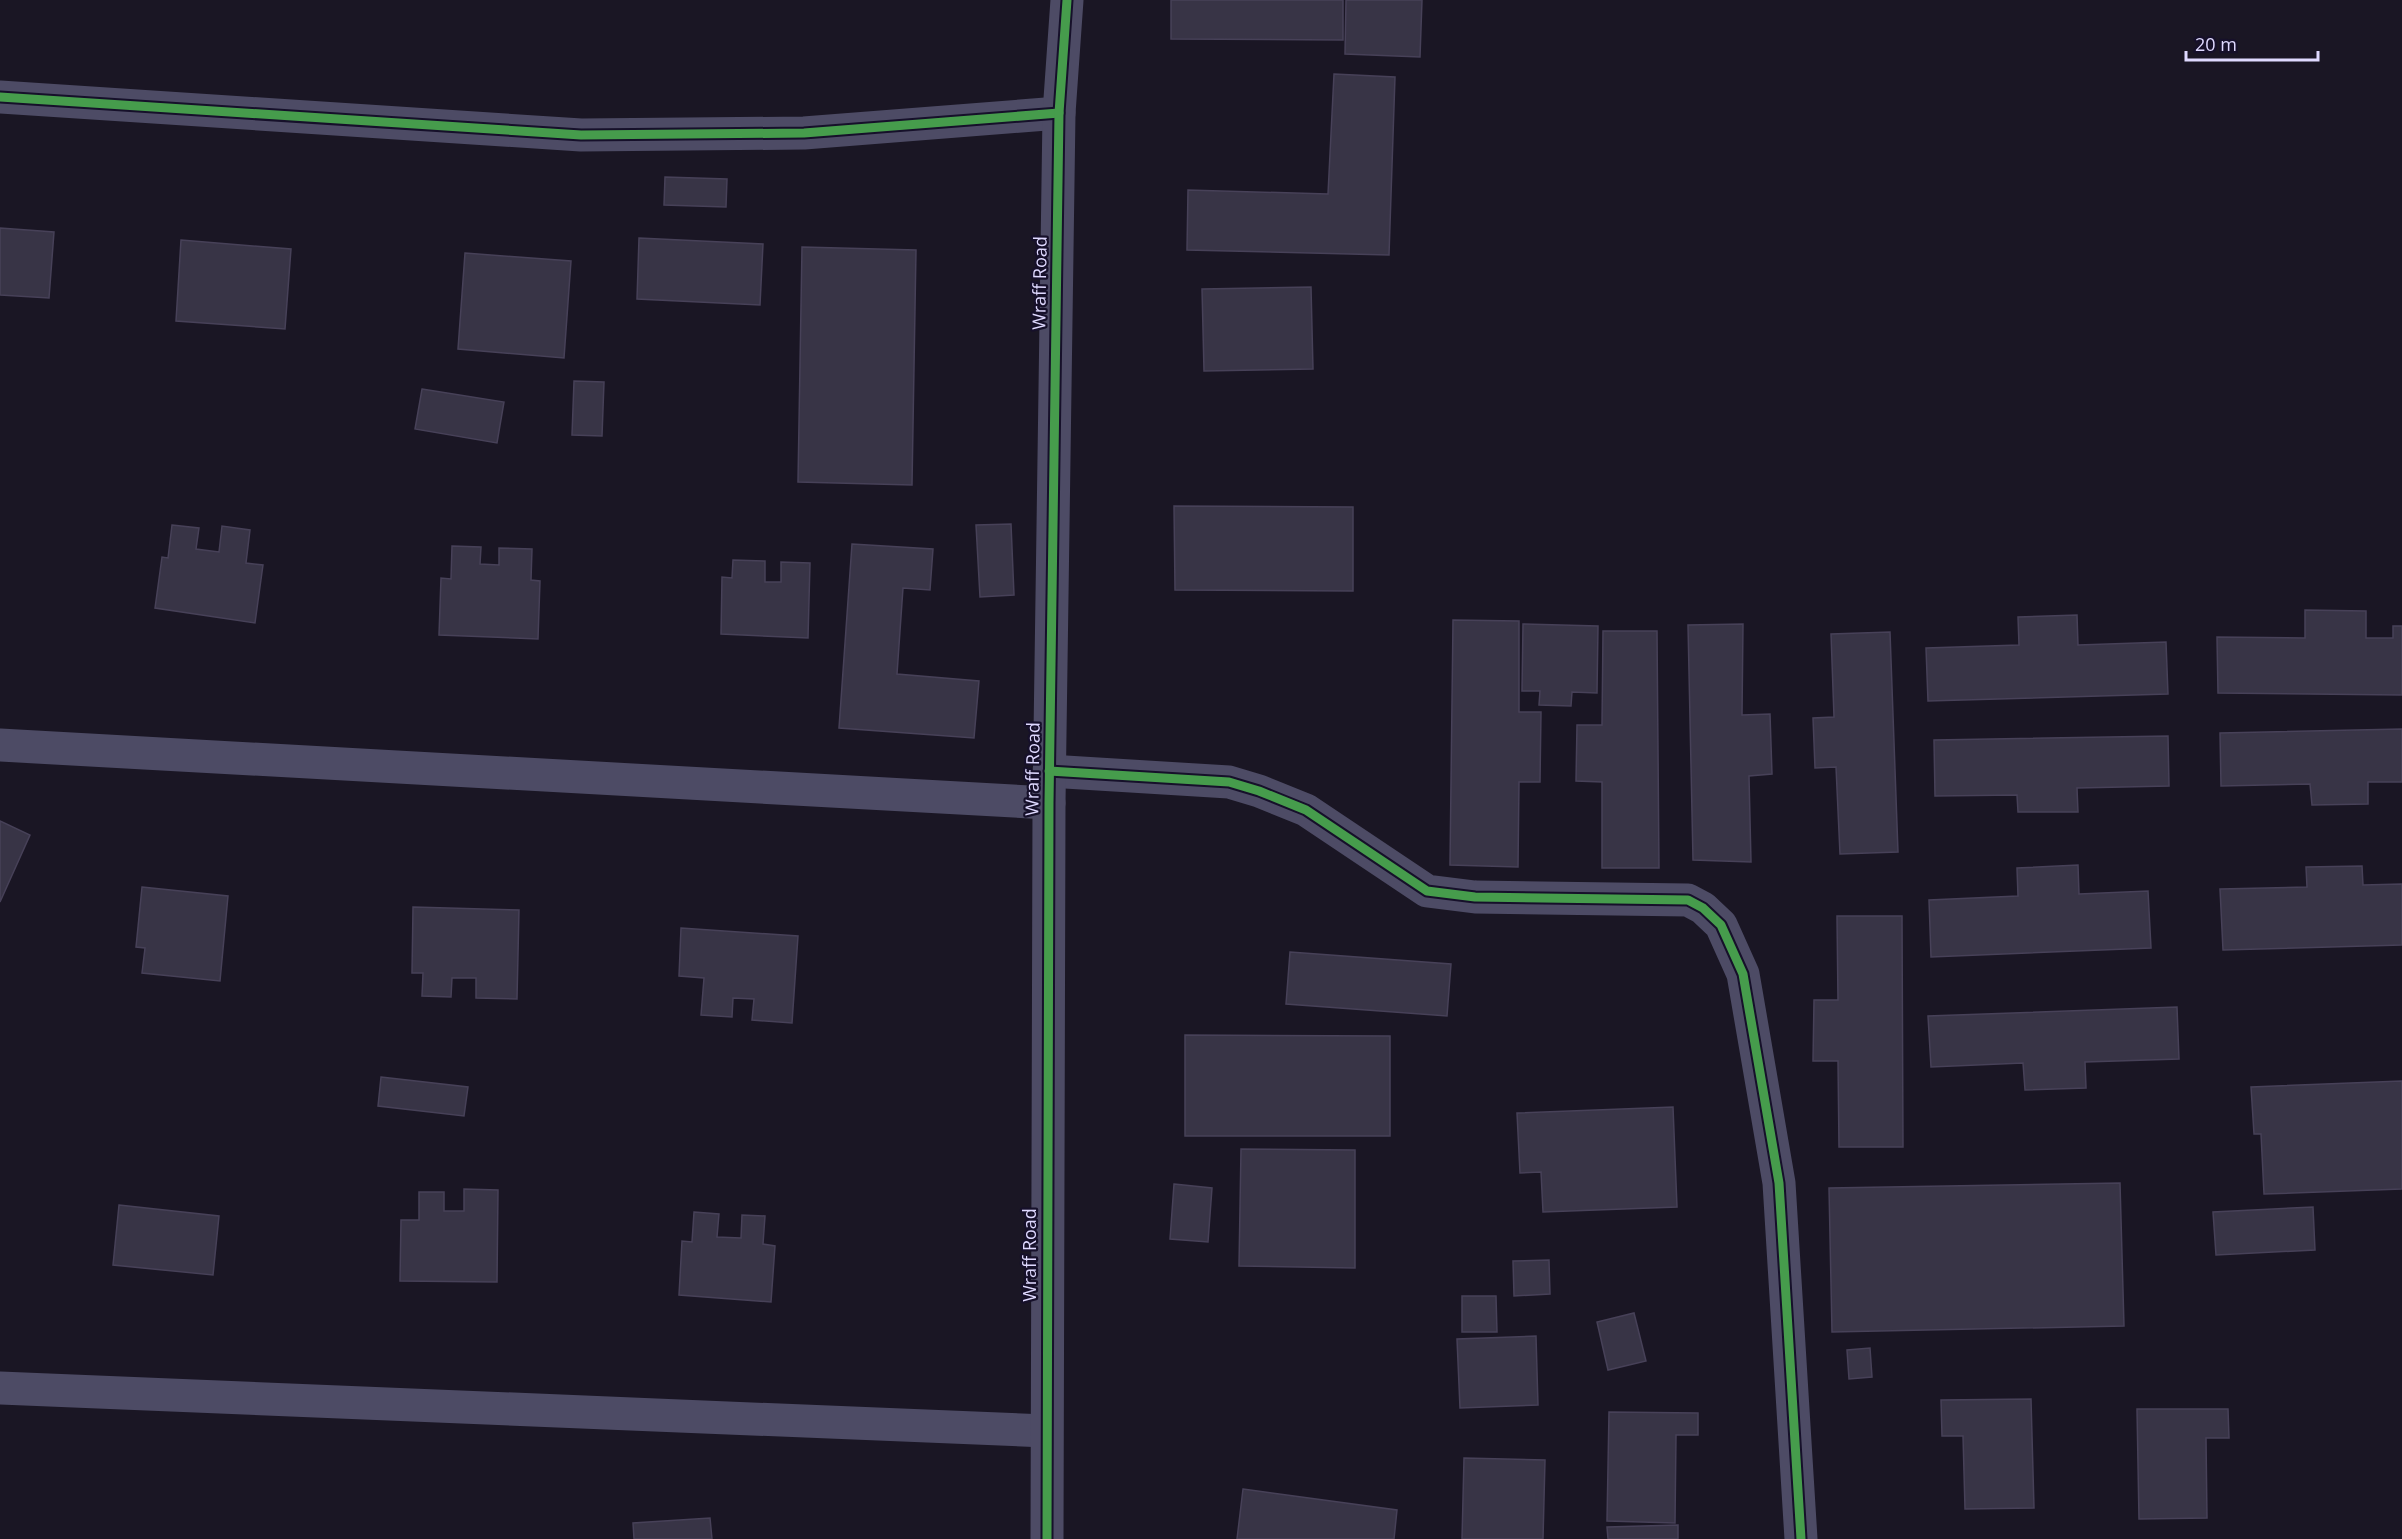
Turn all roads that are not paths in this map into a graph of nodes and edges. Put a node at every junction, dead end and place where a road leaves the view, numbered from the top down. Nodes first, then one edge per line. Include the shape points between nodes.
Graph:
1 (1067, 0) edge
2 (0, 97) edge
3 (1059, 113) junction
4 (0, 745) edge
5 (1049, 771) junction
6 (1049, 803) junction
7 (0, 1388) edge
8 (1046, 1431) junction
9 (1047, 1539) edge
10 (1801, 1539) edge

1 - 3 street, Wraff Road
2 - 3 street via 581,135 804,133
3 - 5 street, Wraff Road
4 - 6 street
5 - 6 street, Wraff Road
5 - 10 street via 1229,782 1258,791 1306,810 1427,891 1475,897 1688,900 1721,925 1743,974 1779,1183
6 - 8 street, Wraff Road
7 - 8 street
8 - 9 street, Wraff Road

